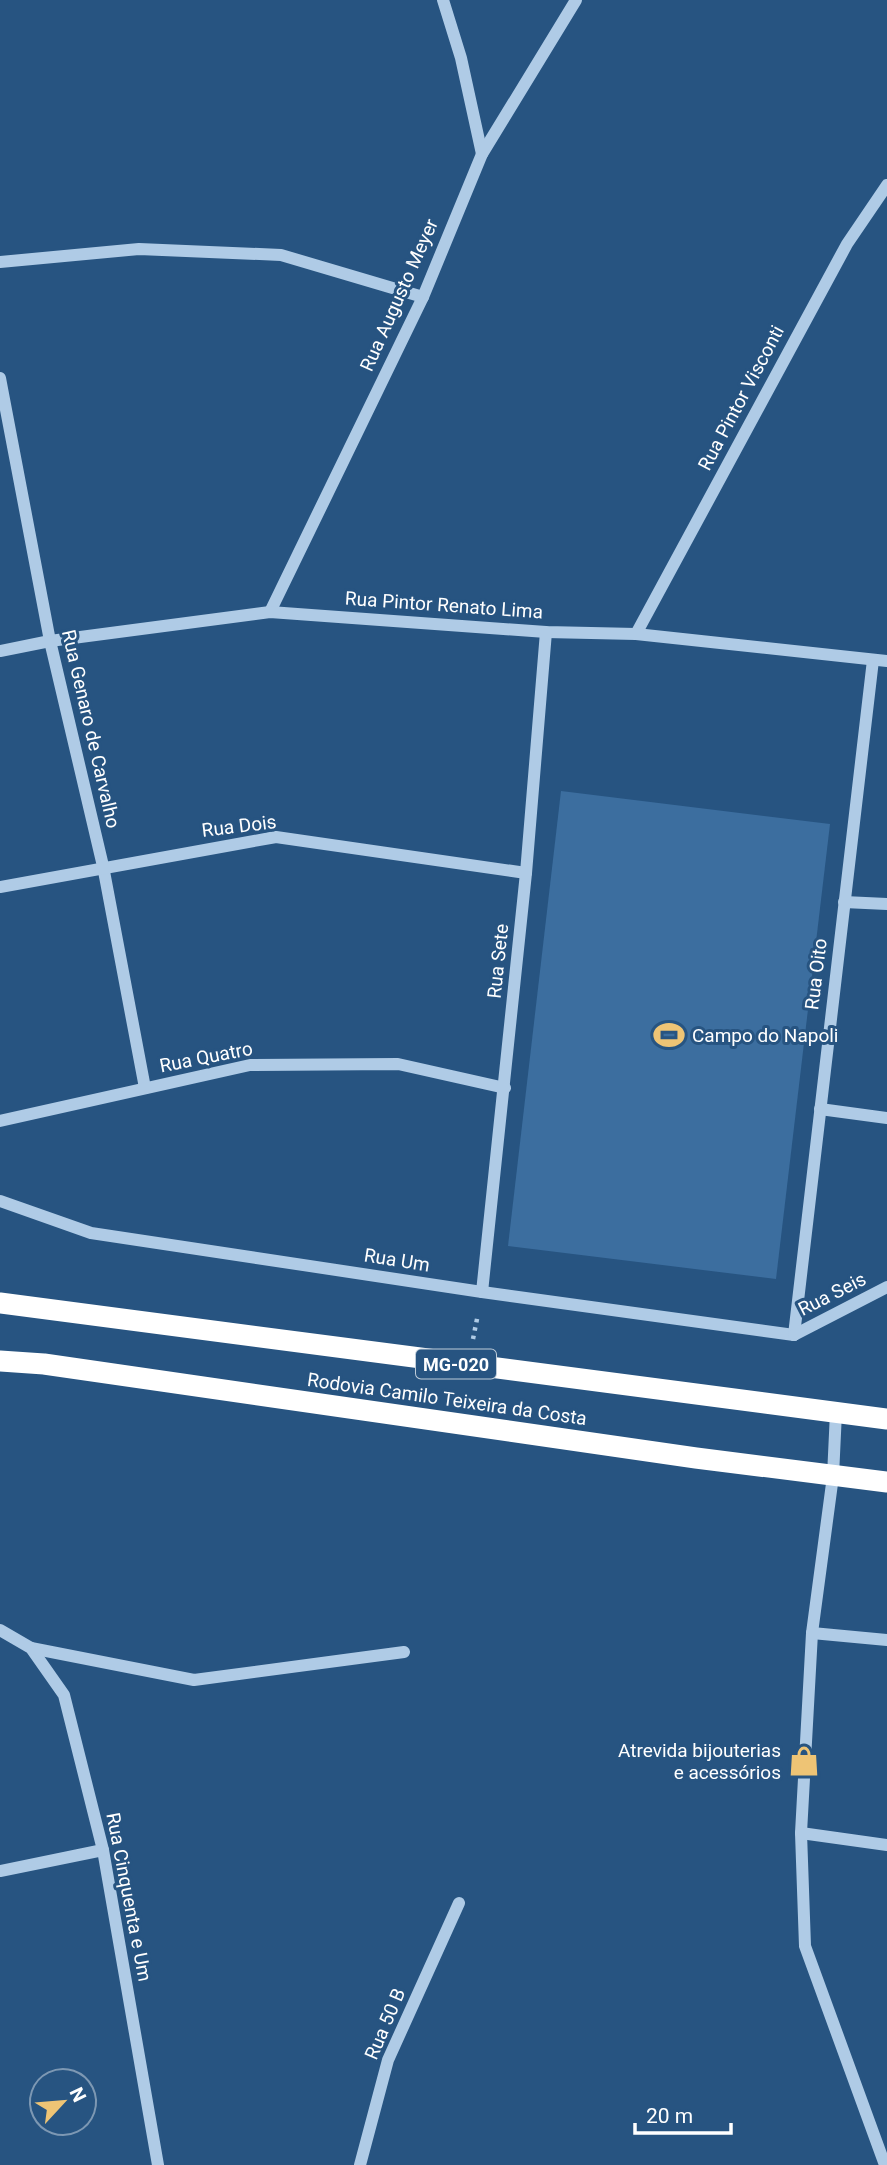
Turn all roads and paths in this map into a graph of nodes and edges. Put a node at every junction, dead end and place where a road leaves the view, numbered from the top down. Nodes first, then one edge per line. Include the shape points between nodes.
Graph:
1 (443, 0) edge
2 (576, 0) edge
3 (482, 153) junction
4 (887, 185) edge
5 (0, 262) edge
6 (423, 297) junction
7 (0, 378) edge
8 (270, 612) junction
9 (546, 632) junction
10 (636, 634) junction
11 (50, 641) junction
12 (0, 651) edge
13 (873, 660) junction
14 (887, 662) edge
15 (103, 866) junction
16 (526, 873) junction
17 (0, 887) edge
18 (844, 902) junction
19 (887, 904) edge
20 (145, 1088) junction
21 (505, 1088) junction
22 (820, 1109) junction
23 (887, 1118) edge
24 (0, 1121) edge
25 (0, 1201) edge
26 (887, 1287) edge
27 (482, 1293) junction
28 (0, 1303) edge
29 (794, 1335) junction
30 (0, 1360) edge
31 (491, 1368) junction
32 (836, 1412) junction
33 (887, 1419) edge
34 (833, 1475) junction
35 (887, 1482) edge
36 (0, 1630) edge
37 (812, 1633) junction
38 (887, 1640) edge
39 (31, 1648) junction
40 (404, 1652) dead end
41 (801, 1833) junction
42 (887, 1845) edge
43 (103, 1850) junction
44 (0, 1871) edge
45 (459, 1903) dead end
46 (158, 2165) edge
47 (360, 2165) edge
48 (885, 2165) edge

1 - 3 street
2 - 3 street, Rua Augusto Meyer
3 - 6 street, Rua Augusto Meyer
4 - 10 street, Rua Pintor Visconti via 847,244
5 - 6 street via 139,249 281,255
6 - 8 street, Rua Augusto Meyer
7 - 11 street, Rua Genaro de Carvalho
8 - 9 street, Rua Pintor Renato Lima
8 - 11 street, Rua Pintor Renato Lima
9 - 10 street, Rua Pintor Renato Lima
9 - 16 street, Rua Sete
10 - 13 street, Rua Pintor Renato Lima
11 - 12 street, Rua Pintor Renato Lima
11 - 15 street, Rua Genaro de Carvalho
13 - 14 street, Rua Pintor Renato Lima
13 - 18 street, Rua Oito
15 - 16 street, Rua Dois via 276,837
15 - 17 street, Rua Dois
15 - 20 street, Rua Genaro de Carvalho
16 - 21 street, Rua Sete
18 - 19 street
18 - 22 street, Rua Oito
20 - 21 street, Rua Quatro via 250,1065 398,1064
20 - 24 street, Rua Quatro
21 - 27 street, Rua Sete
22 - 23 street
22 - 29 street, Rua Oito
25 - 27 street, Rua Um via 91,1233
26 - 29 street, Rua Seis
27 - 29 street, Rua Um
27 - 31 path via 472,1342 494,1344
28 - 31 highway, Rodovia Camilo Teixeira da Costa / MG-020
30 - 34 highway, Rodovia Camilo Teixeira da Costa
31 - 32 highway, Rodovia Camilo Teixeira da Costa / MG-020
32 - 33 highway, Rodovia Camilo Teixeira da Costa / MG-020
32 - 34 street
34 - 35 highway, Rodovia Camilo Teixeira da Costa
34 - 37 street
36 - 39 street, Rua Cinquenta e Um
37 - 38 street
37 - 41 street
39 - 40 street, Rua Cinquenta e Um via 194,1680
39 - 43 street, Rua Cinquenta e Um via 64,1695
41 - 42 street
41 - 48 street via 805,1946
43 - 44 street
43 - 46 street, Rua Cinquenta e Um
45 - 47 street, Rua 50 B via 388,2060

